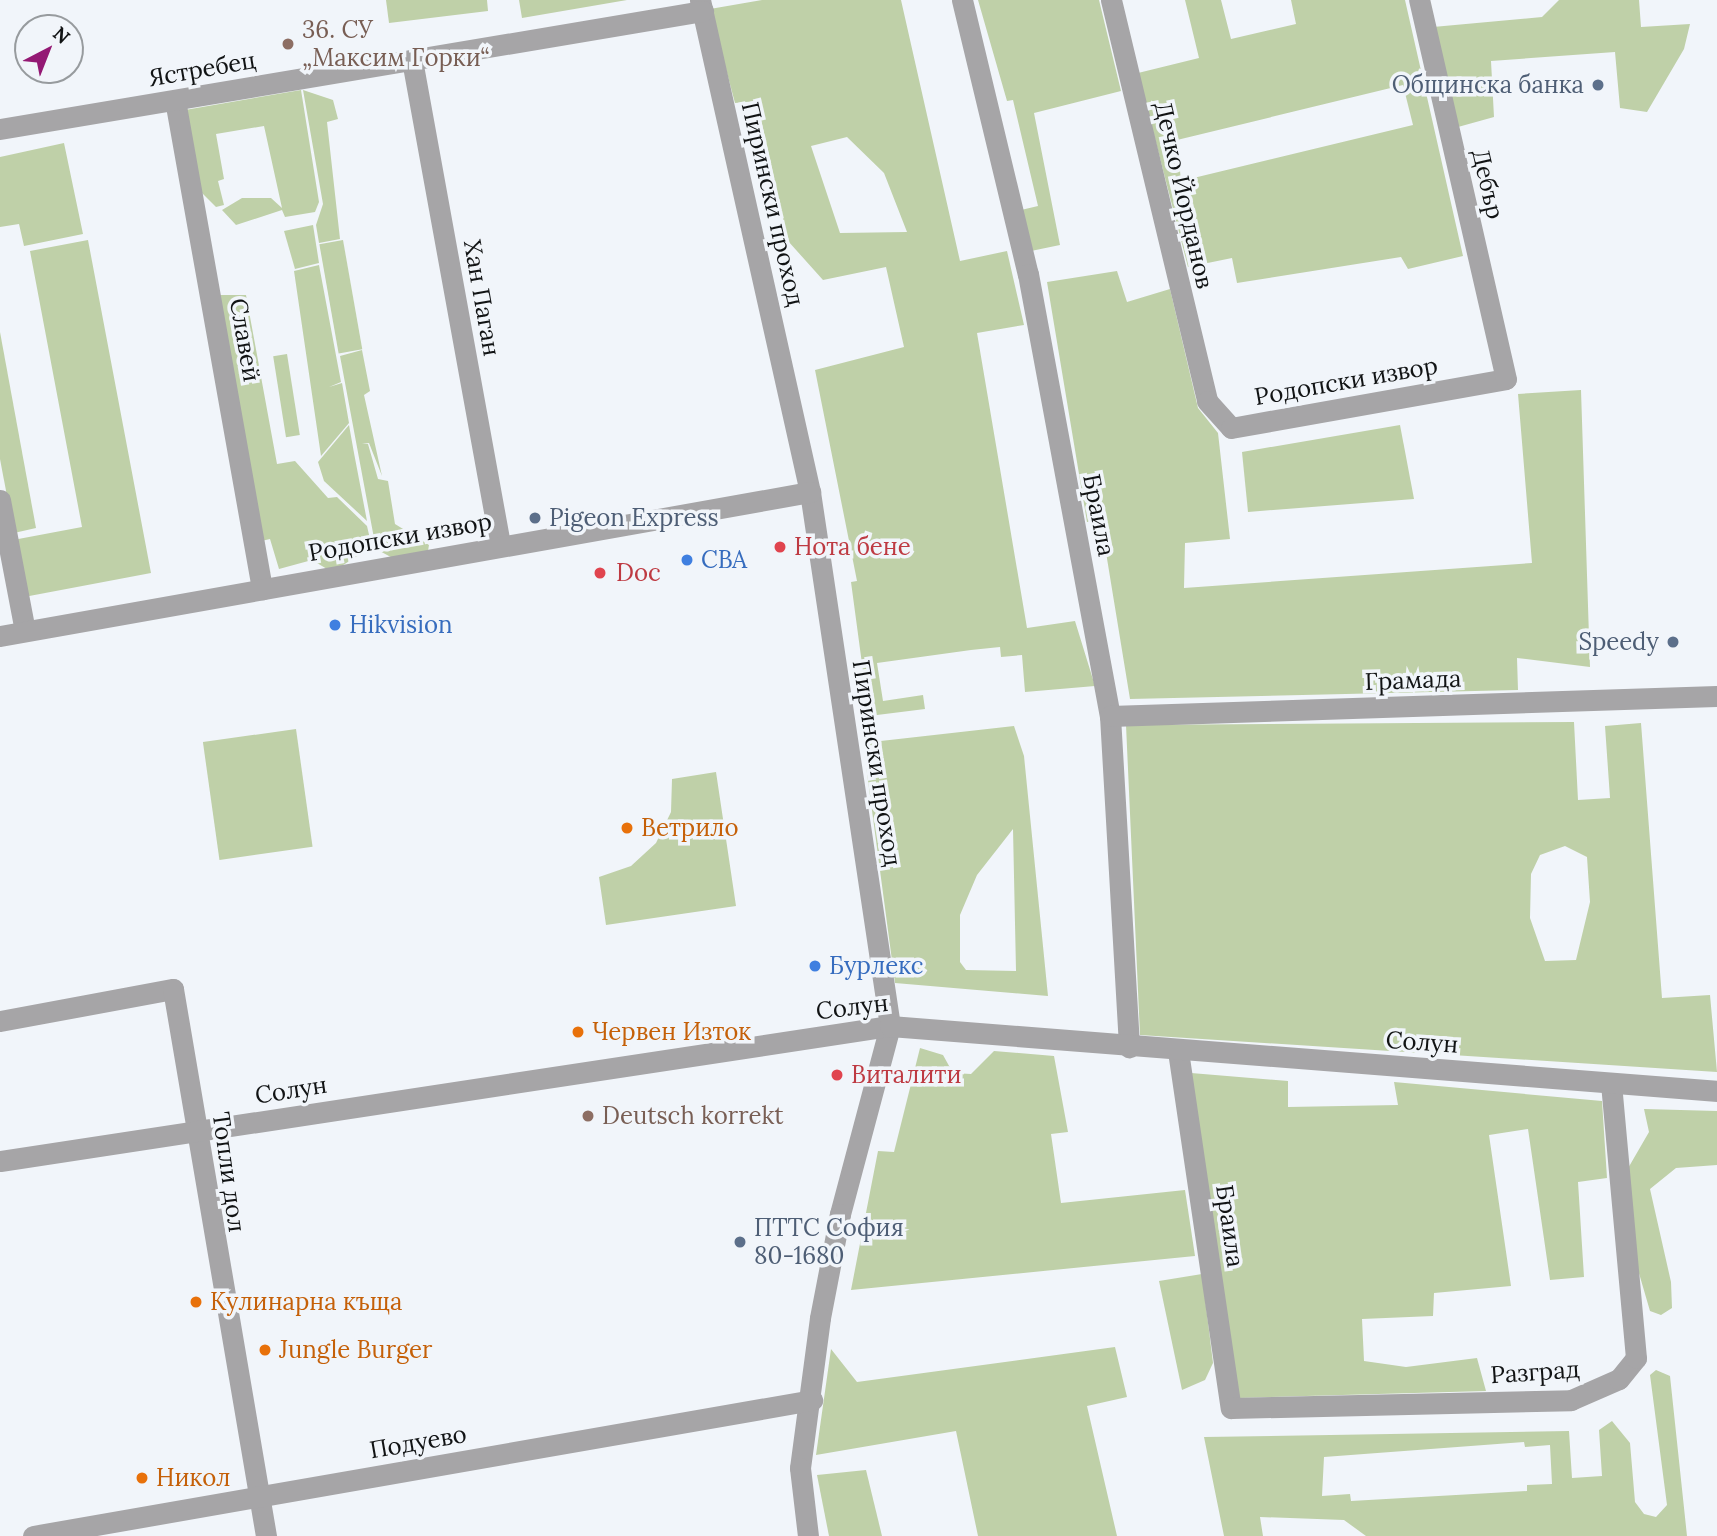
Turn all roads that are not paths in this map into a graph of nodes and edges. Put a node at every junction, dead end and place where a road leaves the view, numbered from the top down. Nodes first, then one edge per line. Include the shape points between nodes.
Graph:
1 (962, 0) edge
2 (1111, 0) edge
3 (1419, 0) edge
4 (701, 5) edge
5 (412, 60) junction
6 (175, 100) junction
7 (0, 129) edge
8 (1506, 379) joint
9 (1207, 401) joint
10 (810, 492) junction
11 (0, 500) edge
12 (499, 545) junction
13 (262, 589) junction
14 (25, 631) junction
15 (0, 636) edge
16 (1717, 696) edge
17 (1110, 716) junction
18 (0, 1021) edge
19 (890, 1026) junction
20 (1129, 1047) junction
21 (1178, 1051) junction
22 (1611, 1083) junction
23 (1717, 1091) edge
24 (198, 1131) junction
25 (0, 1161) edge
26 (812, 1400) junction
27 (1231, 1408) joint
28 (259, 1497) junction
29 (33, 1536) edge
30 (266, 1536) edge
31 (808, 1536) edge

1 - 17 street, Браила via 1028,274
2 - 9 street, Дечко Йорданов
3 - 8 street, Дебър
4 - 5 street, Ястребец
4 - 10 street, Пирински проход
5 - 6 street, Ястребец
5 - 12 street, Хан Паган
6 - 7 street, Ястребец
6 - 13 street, Славей
8 - 9 street, Родопски извор via 1231,428
10 - 12 street, Родопски извор
10 - 19 street, Пирински проход
11 - 14 street
12 - 13 street, Родопски извор
13 - 14 street, Родопски извор
14 - 15 street, Родопски извор
16 - 17 street, Грамада
17 - 20 street, Браила
18 - 24 street, Топли дол via 173,989
19 - 20 street, Солун
19 - 24 street, Солун
19 - 26 street, Пирински проход via 840,1214
20 - 21 street, Солун
21 - 22 street, Солун
21 - 27 street, Браила
22 - 23 street, Солун
22 - 27 street, Разград via 1636,1358 1619,1379 1571,1400
24 - 25 street, Солун
24 - 28 street, Топли дол via 219,1286
26 - 28 street, Подуево
26 - 31 street, Пирински проход via 800,1468
28 - 29 street, Подуево
28 - 30 street, Топли дол

